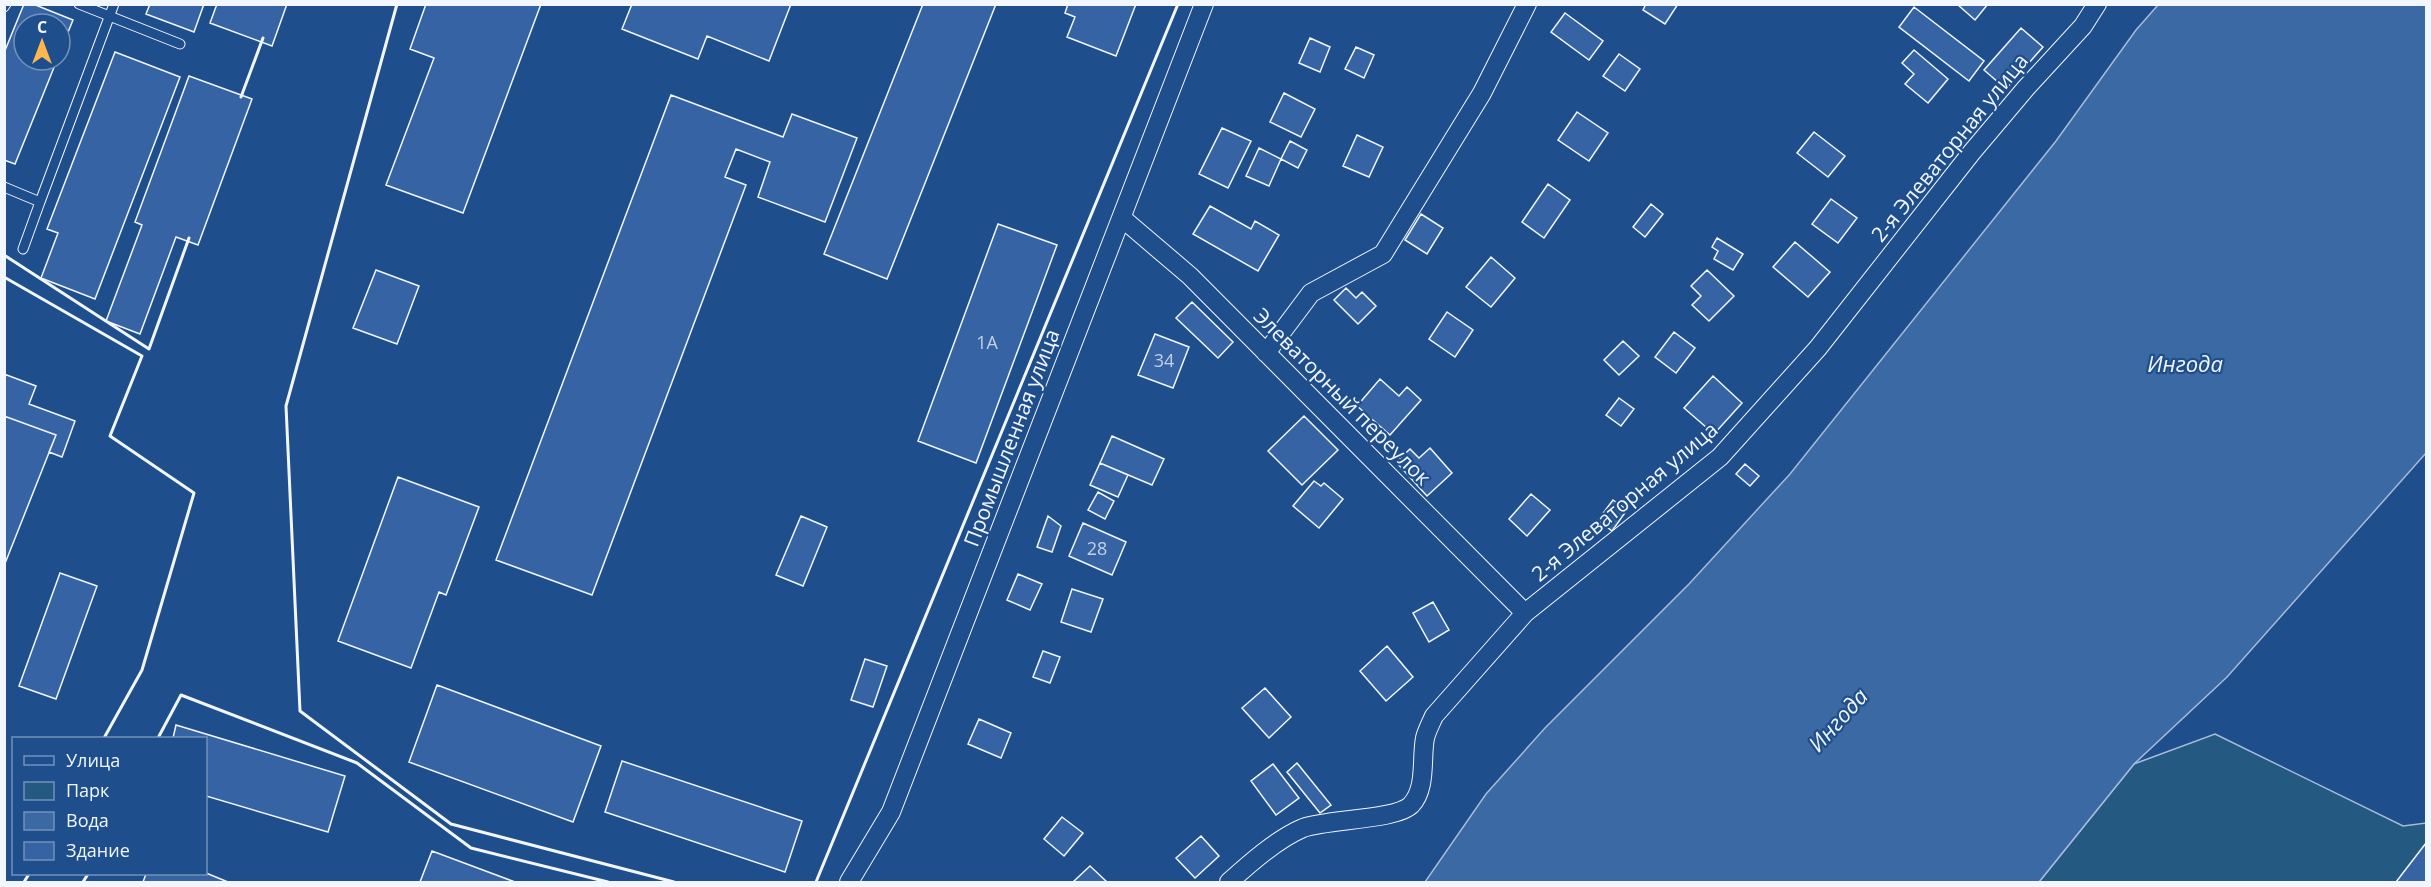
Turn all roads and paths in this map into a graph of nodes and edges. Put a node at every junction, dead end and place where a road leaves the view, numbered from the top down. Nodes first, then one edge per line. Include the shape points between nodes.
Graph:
1 (79, 4) edge
2 (114, 4) edge
3 (1204, 4) edge
4 (1527, 4) edge
5 (2097, 4) edge
6 (110, 17) junction
7 (180, 45) dead end
8 (4, 187) edge
9 (40, 202) junction
10 (1122, 218) junction
11 (23, 249) dead end
12 (1266, 353) junction
13 (1525, 613) junction
14 (849, 882) edge
15 (1228, 882) edge

1 - 6 lane
2 - 6 lane
3 - 10 street, Промышленная улица
4 - 12 street via 1482,93 1383,254 1311,293
5 - 13 street, 2-я Элеваторная улица via 2083,26 1972,152 1818,348 1719,457
6 - 7 lane
6 - 9 lane
8 - 9 lane
9 - 11 lane
10 - 12 street, Элеваторный переулок via 1190,276
10 - 14 street, Промышленная улица via 891,812
12 - 13 street, Элеваторный переулок
13 - 15 street, 2-я Элеваторная улица via 1434,716 1425,736 1420,787 1410,805 1391,815 1304,828 1258,856

